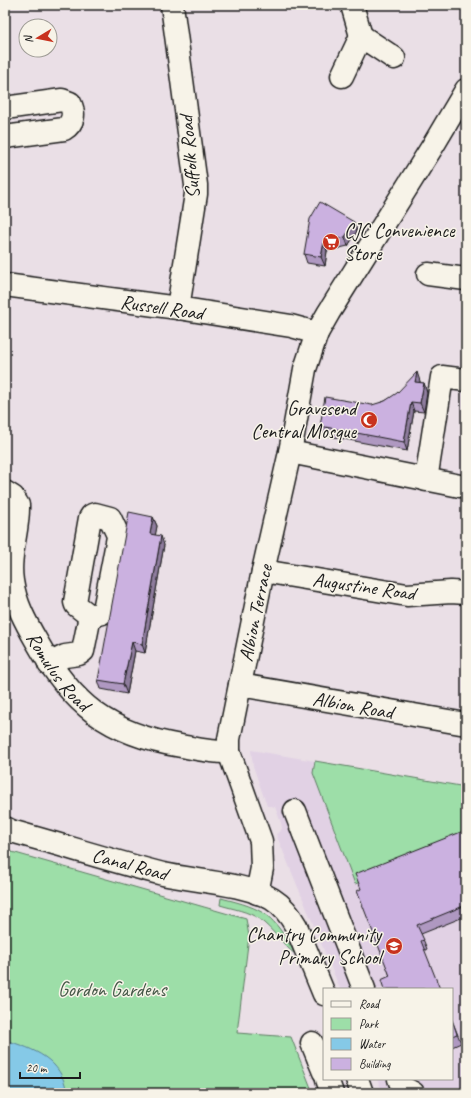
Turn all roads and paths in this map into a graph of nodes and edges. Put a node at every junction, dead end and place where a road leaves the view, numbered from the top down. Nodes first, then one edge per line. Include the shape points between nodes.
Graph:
1 (172, 5) edge
2 (352, 5) edge
3 (361, 36) junction
4 (394, 58) dead end
5 (342, 76) dead end
6 (466, 90) edge
7 (5, 108) edge
8 (5, 137) edge
9 (428, 274) dead end
10 (466, 279) edge
11 (5, 285) edge
12 (178, 308) junction
13 (318, 333) junction
14 (466, 380) edge
15 (290, 452) junction
16 (445, 454) dead end
17 (442, 483) junction
18 (5, 492) edge
19 (263, 571) junction
20 (466, 593) edge
21 (90, 616) dead end
22 (49, 664) junction
23 (240, 685) junction
24 (466, 724) edge
25 (229, 752) junction
26 (295, 811) dead end
27 (5, 828) edge
28 (257, 893) junction
29 (364, 988) edge
30 (323, 991) edge
31 (327, 1080) edge
32 (357, 1080) edge
33 (399, 1080) edge
34 (332, 1093) edge
35 (362, 1093) edge
36 (413, 1093) edge

1 - 12 street, Suffolk Road via 196,184
2 - 3 street
3 - 4 street
3 - 5 street
6 - 13 street, Albion Terrace
7 - 8 street via 62,100 70,103 73,119 64,129
9 - 10 street
11 - 12 street, Russell Road
12 - 13 street, Russell Road via 291,326
13 - 15 street, Albion Terrace via 305,369
14 - 17 street via 442,377
15 - 17 street
15 - 19 street, Albion Terrace
16 - 17 street
18 - 22 street, Romulus Road via 14,497 18,505 11,566 14,593 27,625
19 - 20 street, Augustine Road via 407,595
19 - 23 street, Albion Terrace
21 - 22 street via 83,651
22 - 25 street, Romulus Road via 83,704 129,733 162,743
23 - 24 street, Albion Road
23 - 25 street, Albion Terrace via 229,739
25 - 28 street, Albion Terrace via 261,841 262,868
26 - 29 street
27 - 28 street, Canal Road via 163,874
28 - 30 street, Canal Road via 272,899 290,915 302,937
31 - 34 street
32 - 35 street
33 - 36 street via 402,1087

